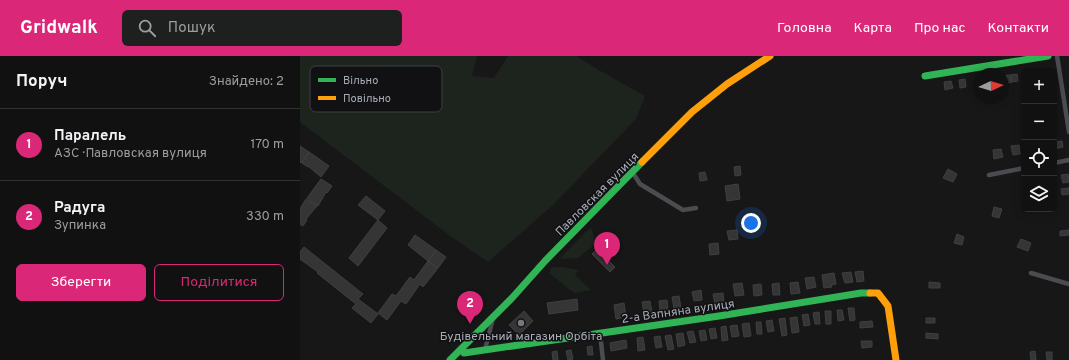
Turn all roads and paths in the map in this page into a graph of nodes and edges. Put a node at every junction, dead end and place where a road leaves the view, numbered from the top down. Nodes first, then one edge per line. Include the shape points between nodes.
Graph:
1 (770, 56) edge
2 (1048, 56) edge
3 (1057, 56) edge
4 (925, 76) dead end
5 (1069, 132) edge
6 (1069, 160) edge
7 (1057, 162) edge
8 (1021, 169) edge
9 (633, 173) junction
10 (989, 175) dead end
11 (696, 208) dead end
12 (1031, 273) dead end
13 (1069, 284) edge
14 (494, 316) junction
15 (600, 333) junction
16 (485, 350) junction
17 (464, 353) edge
18 (450, 360) edge
19 (603, 360) edge
20 (896, 360) edge

1 - 9 street, Павловская вулиця via 727,84 692,112
2 - 4 street
3 - 5 street
6 - 7 street
8 - 10 street
9 - 11 street via 640,184 683,210
9 - 14 street, Павловская вулиця
12 - 13 street
14 - 16 street
14 - 17 street, Павловская вулиця
15 - 16 street, 2-а Вапняна вулиця
15 - 19 street
15 - 20 street, 2-а Вапняна вулиця via 861,293 878,293 888,306
16 - 17 street, 2-а Вапняна вулиця
17 - 18 street, Павловская вулиця

